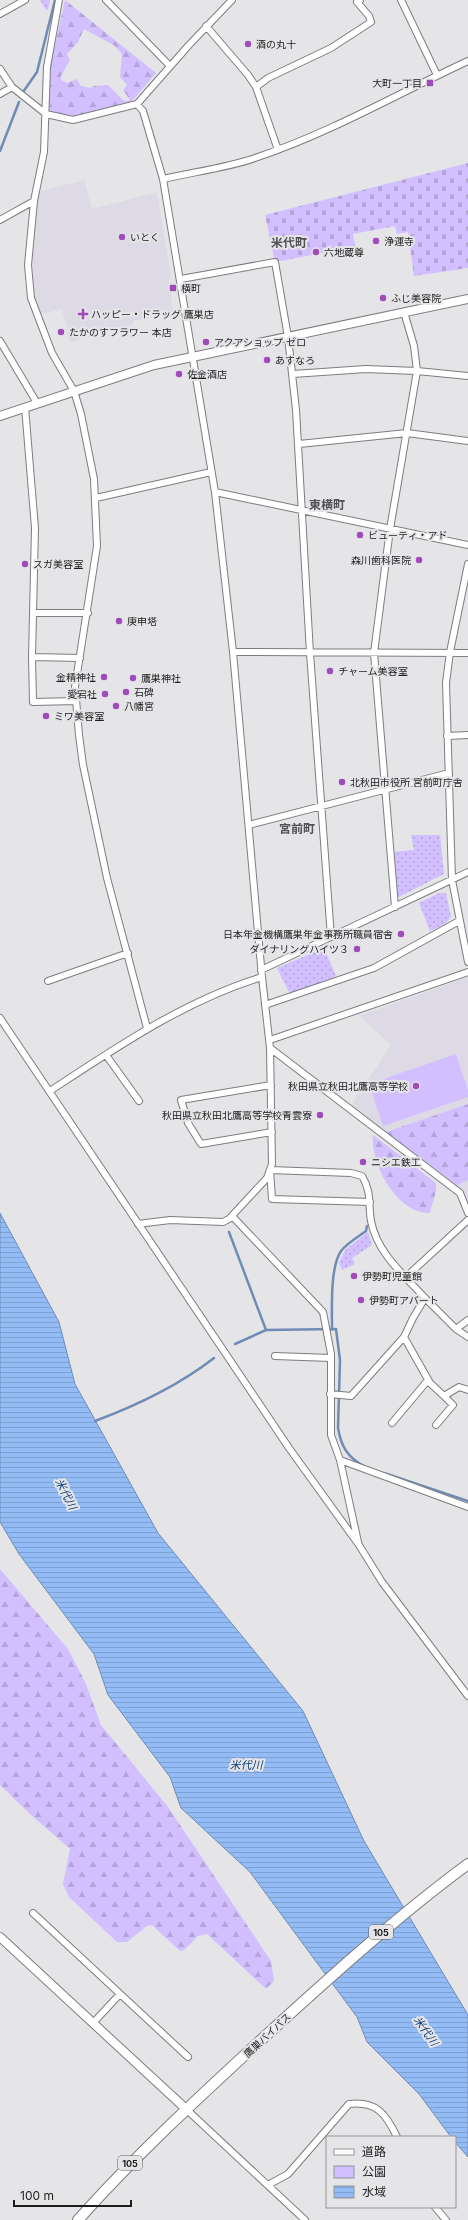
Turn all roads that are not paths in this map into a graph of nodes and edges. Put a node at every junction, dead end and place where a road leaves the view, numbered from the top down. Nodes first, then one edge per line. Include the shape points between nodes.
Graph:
1 (25, 0) edge
2 (59, 0) edge
3 (106, 0) edge
4 (232, 0) edge
5 (360, 0) edge
6 (401, 0) edge
7 (0, 14) edge
8 (206, 26) junction
9 (468, 61) edge
10 (170, 66) junction
11 (0, 69) edge
12 (437, 75) junction
13 (256, 86) junction
14 (12, 87) junction
15 (0, 94) edge
16 (137, 104) junction
17 (46, 114) junction
18 (278, 150) junction
19 (163, 179) junction
20 (34, 201) junction
21 (0, 220) edge
22 (181, 279) junction
23 (468, 299) edge
24 (404, 312) junction
25 (288, 337) junction
26 (0, 341) edge
27 (193, 357) junction
28 (417, 371) junction
29 (293, 374) junction
30 (468, 376) edge
31 (74, 391) junction
32 (37, 403) junction
33 (25, 407) junction
34 (0, 416) edge
35 (407, 433) junction
36 (468, 442) edge
37 (299, 444) junction
38 (212, 472) junction
39 (215, 492) junction
40 (96, 498) junction
41 (302, 510) junction
42 (390, 529) junction
43 (468, 545) edge
44 (468, 564) edge
45 (34, 613) junction
46 (88, 613) junction
47 (233, 652) junction
48 (450, 652) junction
49 (310, 653) junction
50 (374, 653) junction
51 (468, 653) edge
52 (32, 657) junction
53 (80, 658) junction
54 (76, 701) junction
55 (468, 735) edge
56 (447, 736) junction
57 (449, 773) junction
58 (386, 790) junction
59 (321, 806) junction
60 (249, 825) junction
61 (468, 872) edge
62 (452, 880) junction
63 (395, 907) junction
64 (459, 921) junction
65 (331, 937) junction
66 (128, 953) junction
67 (468, 962) edge
68 (261, 970) junction
69 (468, 972) edge
70 (262, 977) junction
71 (48, 981) dead end
72 (265, 1006) junction
73 (0, 1018) edge
74 (147, 1028) junction
75 (270, 1040) junction
76 (270, 1048) junction
77 (106, 1055) junction
78 (271, 1085) junction
79 (50, 1091) junction
80 (139, 1101) dead end
81 (272, 1132) junction
82 (270, 1170) junction
83 (370, 1202) junction
84 (468, 1214) edge
85 (232, 1216) junction
86 (468, 1220) edge
87 (138, 1224) junction
88 (406, 1277) junction
89 (425, 1298) junction
90 (468, 1320) edge
91 (456, 1329) junction
92 (404, 1337) junction
93 (468, 1337) edge
94 (275, 1356) dead end
95 (331, 1358) junction
96 (428, 1380) junction
97 (468, 1390) edge
98 (333, 1394) junction
99 (444, 1396) junction
100 (392, 1423) dead end
101 (436, 1425) dead end
102 (340, 1460) junction
103 (468, 1507) edge
104 (359, 1545) junction
105 (468, 1696) edge
106 (468, 1864) edge
107 (33, 1913) dead end
108 (0, 1937) edge
109 (120, 1994) junction
110 (93, 2023) junction
111 (188, 2057) dead end
112 (186, 2109) junction
113 (396, 2136) edge
114 (268, 2185) junction
115 (436, 2208) edge
116 (78, 2220) edge
117 (305, 2220) edge
118 (446, 2220) edge

1 - 7 street
2 - 17 street via 47,67
3 - 10 street
4 - 8 street
5 - 13 street via 357,2 371,22 331,48
6 - 12 street
8 - 10 street
8 - 13 street
9 - 12 street
10 - 16 street
11 - 14 street
12 - 18 street via 346,122
13 - 18 street
14 - 15 street
14 - 17 street
16 - 17 street via 73,120
16 - 19 street via 143,110
17 - 20 street via 44,152
18 - 19 street via 253,159
19 - 22 street
20 - 21 street
20 - 31 street via 28,265 31,298 52,353
22 - 25 street via 275,262
22 - 27 street
23 - 24 street
24 - 25 street
24 - 28 street via 414,346
25 - 27 street
25 - 29 street
26 - 32 street
27 - 31 street via 154,366
27 - 38 street
28 - 29 street via 366,369
28 - 30 street
28 - 35 street
29 - 37 street
31 - 32 street
31 - 40 street via 81,414
32 - 33 street
33 - 34 street
33 - 45 street via 35,528
35 - 36 street
35 - 37 street
35 - 42 street
37 - 41 street
38 - 39 street
38 - 40 street
39 - 41 street
39 - 47 street
40 - 46 street via 97,546
41 - 42 street
41 - 49 street
42 - 43 street
42 - 50 street
44 - 48 street
45 - 46 street
45 - 52 street
46 - 53 street
47 - 49 street
47 - 60 street
48 - 50 street
48 - 51 street
48 - 56 street via 446,683
49 - 50 street
49 - 59 street
50 - 58 street
52 - 53 street
52 - 54 street via 33,702
53 - 54 street
54 - 66 street via 83,765 107,878
55 - 56 street
56 - 57 street
57 - 58 street
57 - 62 street
58 - 59 street
58 - 63 street
59 - 60 street
59 - 65 street
60 - 68 street
61 - 62 street
62 - 63 street
62 - 64 street
63 - 65 street
64 - 67 street
64 - 72 street via 374,968
65 - 68 street
66 - 71 street
66 - 74 street
68 - 70 street
69 - 75 street
70 - 72 street
70 - 74 street via 240,984
72 - 75 street
73 - 79 street
74 - 77 street
75 - 76 street
76 - 78 street
76 - 84 street via 460,1193
77 - 79 street
77 - 80 street
78 - 81 street
78 - 81 street via 182,1100 188,1123 201,1144
79 - 87 street
81 - 82 street
82 - 83 street via 351,1173 362,1176 369,1186
82 - 83 street via 272,1199
82 - 85 street via 267,1178
83 - 88 street via 371,1221 381,1249
85 - 87 street via 223,1222 170,1220
85 - 95 street via 323,1312
86 - 88 street
87 - 104 street via 289,1448
88 - 89 street
89 - 91 street
89 - 92 street
90 - 91 street
91 - 93 street
92 - 96 street
92 - 98 street via 351,1396
94 - 95 street
95 - 98 street
96 - 99 street
96 - 100 street
97 - 99 street via 459,1387
98 - 102 street via 331,1435
99 - 101 street via 453,1404
102 - 103 street
102 - 104 street
104 - 105 street via 382,1582
106 - 112 highway, 鷹巣バイパス / 105 via 413,1904
107 - 109 street
108 - 110 street
109 - 110 street
109 - 111 street
110 - 112 street
112 - 114 street
112 - 116 highway, 鷹巣バイパス / 105 via 121,2172
113 - 114 street via 386,2116 375,2108 364,2102 349,2104 288,2174
114 - 117 street
115 - 118 street

